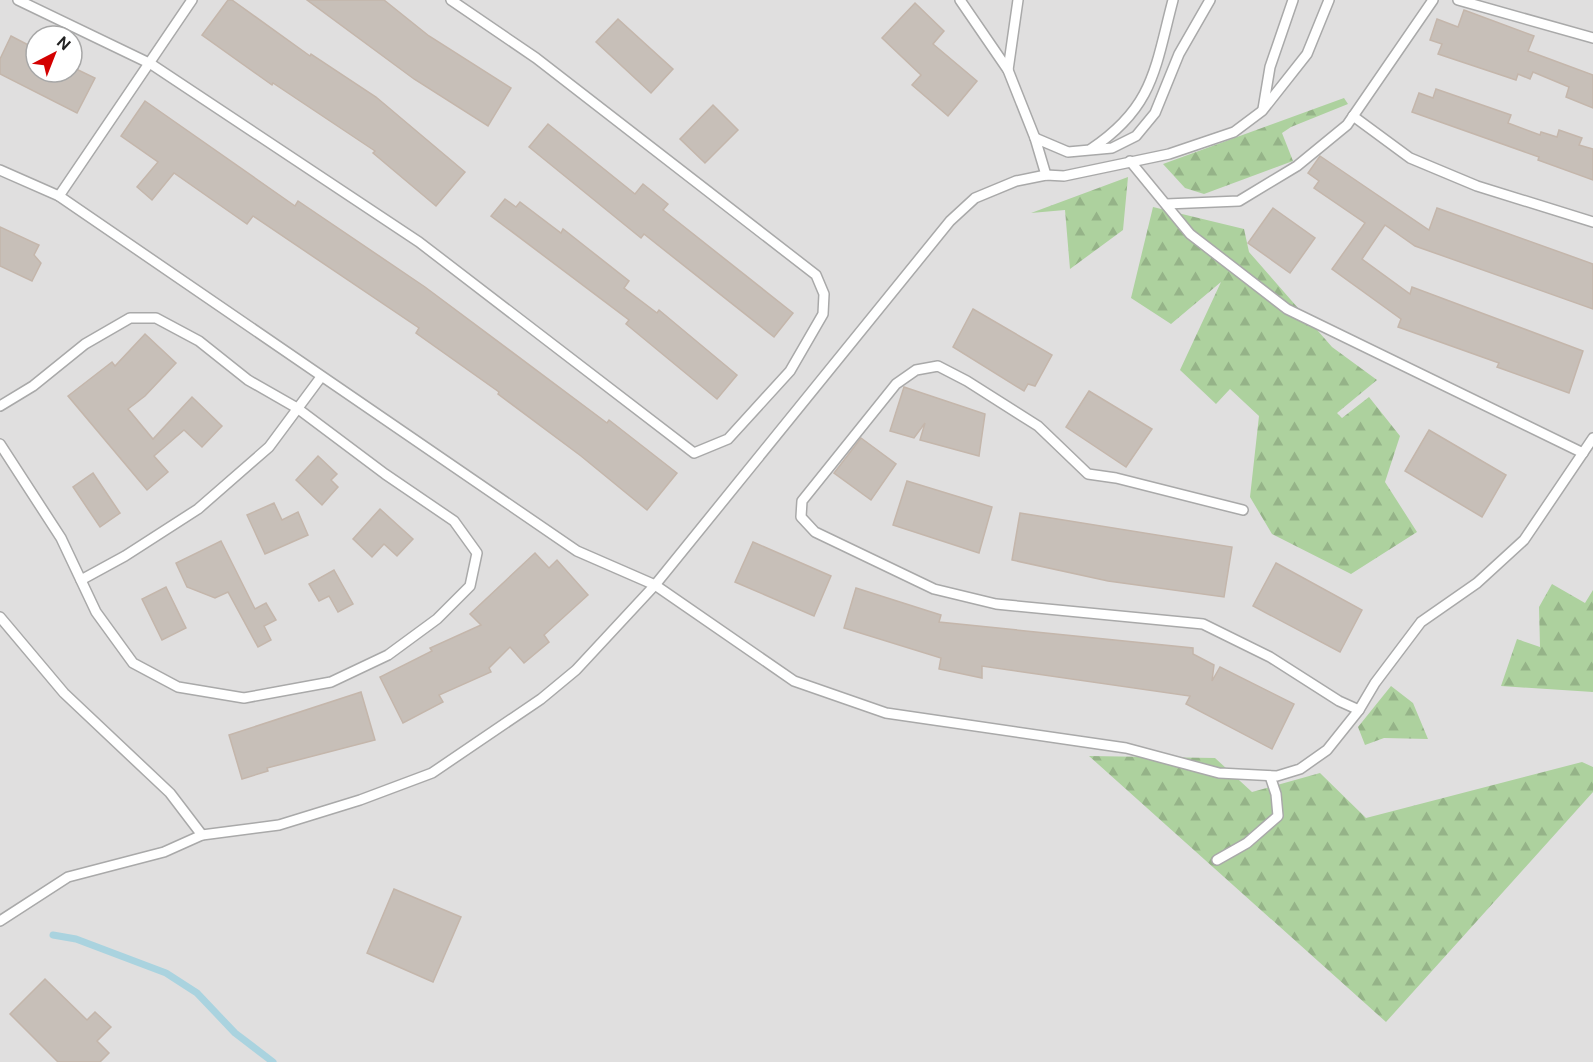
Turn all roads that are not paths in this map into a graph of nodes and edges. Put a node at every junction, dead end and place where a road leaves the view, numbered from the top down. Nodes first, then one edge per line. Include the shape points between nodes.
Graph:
1 (18, 0) edge
2 (192, 0) edge
3 (452, 0) edge
4 (960, 0) edge
5 (1018, 0) edge
6 (1173, 0) edge
7 (1210, 0) edge
8 (1293, 0) edge
9 (1329, 0) edge
10 (1433, 0) edge
11 (1458, 0) edge
12 (1593, 38) edge
13 (151, 64) junction
14 (1008, 70) junction
15 (1262, 111) junction
16 (1353, 116) junction
17 (1035, 138) junction
18 (1089, 150) junction
19 (1130, 161) junction
20 (0, 170) edge
21 (1046, 175) junction
22 (59, 195) junction
23 (1166, 204) junction
24 (1593, 222) edge
25 (321, 377) junction
26 (0, 406) edge
27 (297, 408) junction
28 (1593, 438) edge
29 (0, 444) edge
30 (1583, 453) junction
31 (1243, 510) dead end
32 (81, 580) junction
33 (655, 585) junction
34 (0, 616) edge
35 (1359, 710) junction
36 (1270, 776) junction
37 (202, 835) junction
38 (1217, 860) dead end
39 (0, 921) edge

1 - 13 lane
2 - 13 lane
3 - 13 lane via 536,58 816,275 824,294 823,314 790,370 728,439 694,453 419,242
4 - 14 lane
5 - 14 lane
6 - 18 lane via 1157,69 1145,96 1115,132
7 - 18 lane via 1179,54 1155,113 1136,136 1112,148
8 - 15 lane via 1270,67
9 - 15 lane via 1307,54
10 - 16 lane
11 - 12 lane
13 - 22 lane
14 - 17 lane
15 - 19 lane via 1234,132 1205,144
16 - 23 lane via 1297,166 1239,201
16 - 24 lane via 1410,158 1477,186
17 - 18 lane via 1068,152
17 - 21 lane
19 - 21 lane via 1064,176
19 - 23 lane
20 - 22 lane
21 - 33 lane via 1016,181 975,198 950,221
22 - 25 lane
23 - 30 lane via 1190,234 1287,309
25 - 27 lane
25 - 33 lane via 577,550
26 - 27 lane via 33,386 85,344 130,318 156,318 199,341 249,380
27 - 32 lane via 268,447 198,509
27 - 32 lane via 454,521 477,553 470,586 437,619 388,655 331,682 244,698 178,687 133,663 96,612
28 - 30 lane
29 - 32 lane via 61,538
30 - 35 lane via 1524,540 1478,583 1421,622
31 - 35 lane via 1088,474 1038,426 938,366 916,370 896,384 802,501 801,516 815,532 934,589 996,604 1203,624 1270,657
33 - 36 lane via 794,681 886,713 1126,748 1219,773
33 - 37 lane via 576,670 541,699 432,773 279,825
34 - 37 lane via 64,693 170,793
35 - 36 lane via 1327,750 1300,769
36 - 38 lane via 1278,816 1247,843
37 - 39 lane via 164,852 68,877

